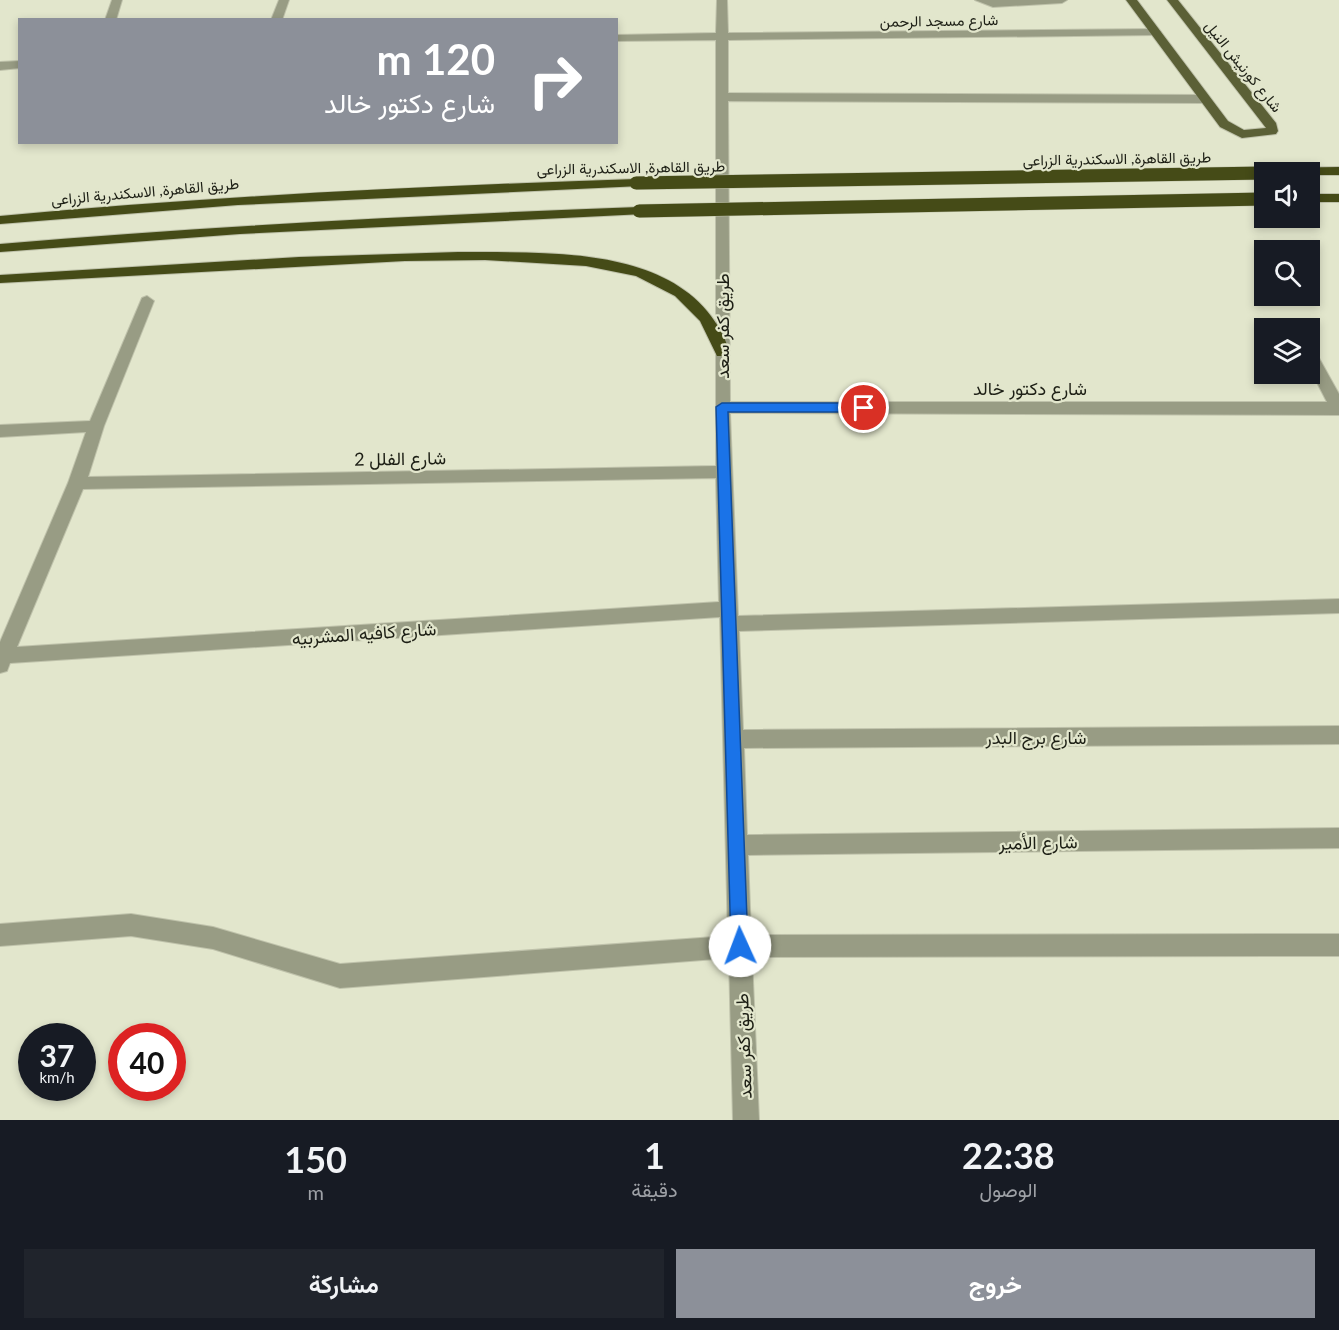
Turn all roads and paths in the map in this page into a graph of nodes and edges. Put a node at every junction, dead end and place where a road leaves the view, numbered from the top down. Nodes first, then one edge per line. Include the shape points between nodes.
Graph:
1 (117, 0) edge
2 (284, 0) edge
3 (722, 0) edge
4 (980, 0) edge
5 (1062, 0) edge
6 (1131, 0) edge
7 (1172, 0) edge
8 (111, 18) edge
9 (277, 18) edge
10 (1155, 32) junction
11 (722, 37) junction
12 (618, 38) edge
13 (18, 64) edge
14 (0, 66) edge
15 (721, 97) junction
16 (1205, 99) junction
17 (1320, 171) edge
18 (1339, 171) edge
19 (1254, 173) edge
20 (1320, 198) edge
21 (1339, 198) edge
22 (1254, 199) edge
23 (0, 220) edge
24 (0, 248) edge
25 (0, 279) edge
26 (147, 301) dead end
27 (722, 352) junction
28 (1320, 373) edge
29 (722, 407) junction
30 (1339, 408) edge
31 (96, 426) junction
32 (0, 430) edge
33 (724, 472) junction
34 (77, 483) junction
35 (1339, 606) edge
36 (729, 616) junction
37 (1, 659) edge
38 (1339, 735) edge
39 (733, 739) junction
40 (1339, 838) edge
41 (737, 845) junction
42 (0, 934) edge
43 (1339, 945) edge
44 (740, 946) junction
45 (746, 1120) edge

1 - 8 street
2 - 9 street
3 - 11 street, طريق كفر سعد
4 - 5 street via 993,4
6 - 10 main road, شارع كورنيش النيل
7 - 16 main road, شارع كورنيش النيل via 1272,126 1272,131 1235,132
10 - 11 street, شارع مسجد الرحمن
10 - 16 main road, شارع كورنيش النيل
11 - 12 street, شارع مسجد الرحمن
11 - 15 street, طريق كفر سعد
13 - 14 street
15 - 16 street
15 - 27 street, طريق كفر سعد
17 - 18 highway
19 - 23 highway, طريق القاهرة, الاسكندرية الزراعى, bridge via 636,183 251,199
20 - 21 highway
22 - 24 highway, bridge via 639,212 318,224
25 - 27 highway via 409,256 593,263 638,272 674,288 711,323
26 - 31 street
27 - 29 street, طريق كفر سعد
28 - 30 street
29 - 30 street, شارع دكتور خالد
29 - 33 street, طريق كفر سعد
31 - 32 street
31 - 34 street
33 - 34 street, شارع الفلل 2
33 - 36 street, طريق كفر سعد
34 - 37 street
35 - 36 street, شارع كافيه المشربيه
36 - 37 street, شارع كافيه المشربيه
36 - 39 street, طريق كفر سعد
38 - 39 street, شارع برج البدر
39 - 41 street, طريق كفر سعد
40 - 41 street, شارع الأمير
41 - 44 street, طريق كفر سعد
42 - 44 street via 131,925 213,938 340,976
43 - 44 street
44 - 45 street, طريق كفر سعد

